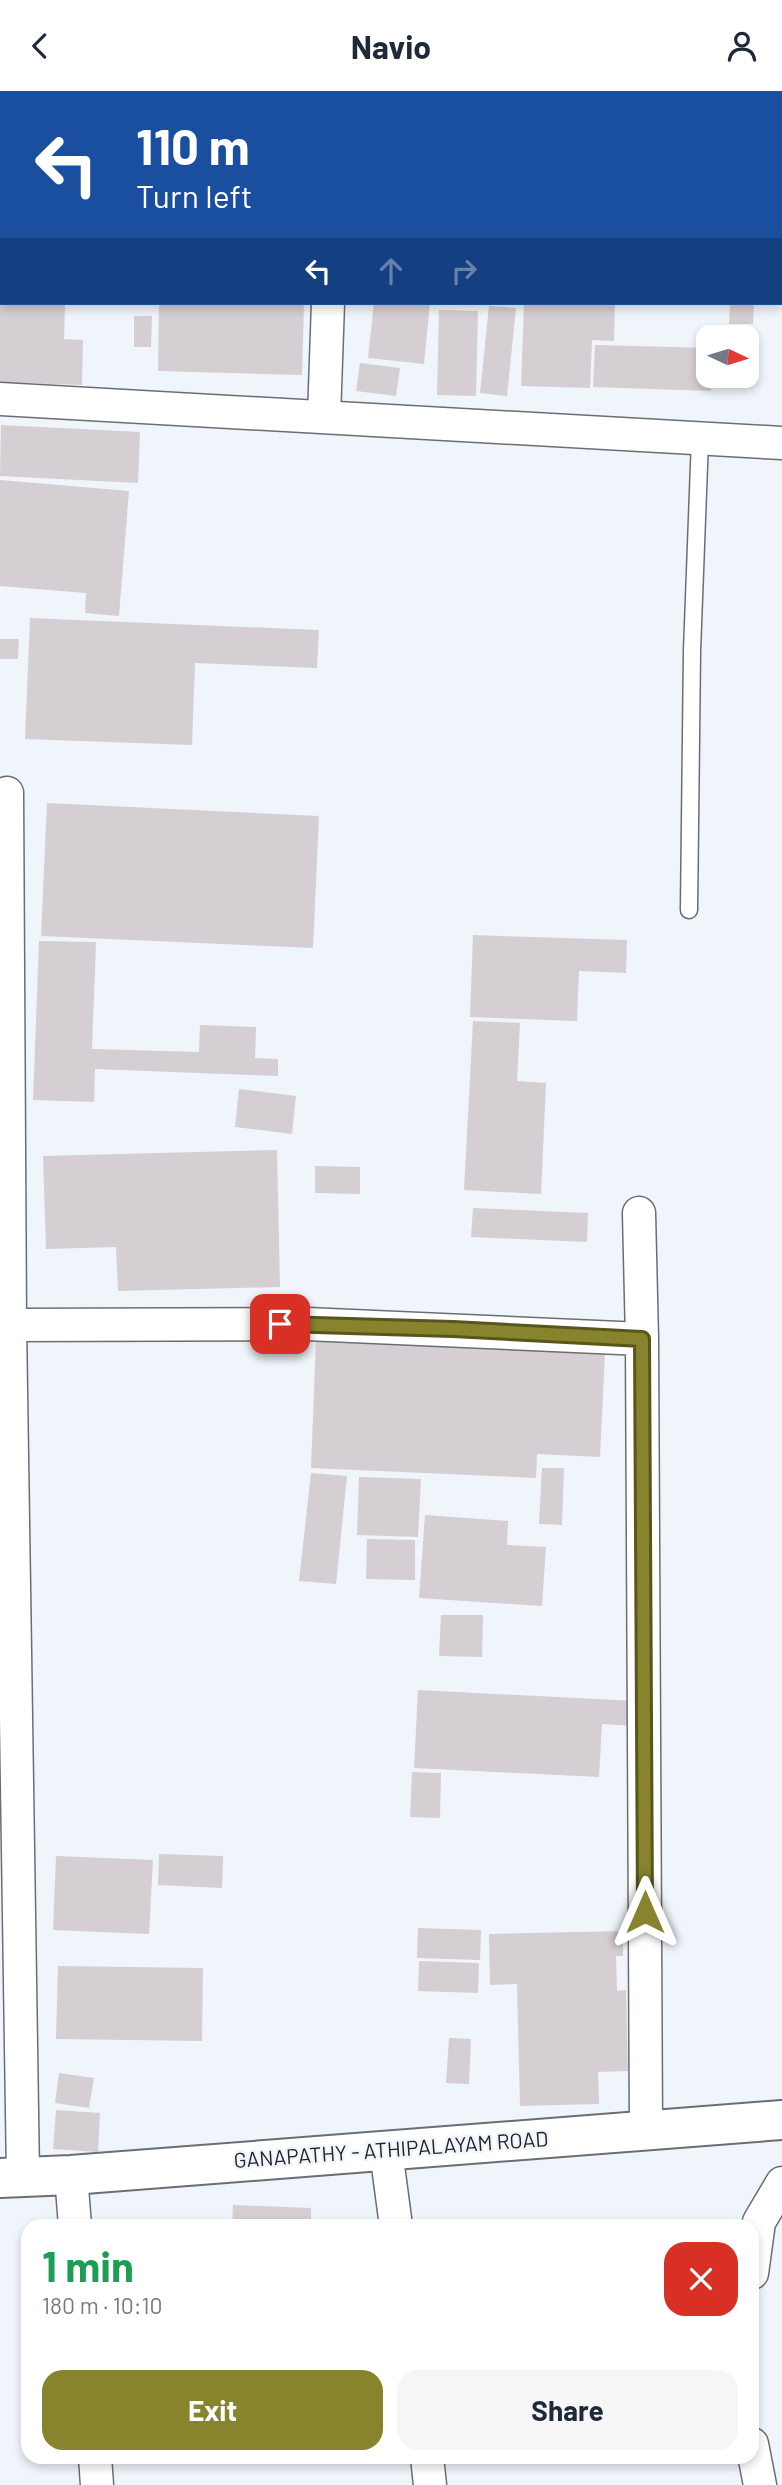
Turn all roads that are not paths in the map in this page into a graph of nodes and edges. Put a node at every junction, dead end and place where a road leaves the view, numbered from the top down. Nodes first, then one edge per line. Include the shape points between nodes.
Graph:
1 (328, 305) edge
2 (0, 399) edge
3 (324, 417) junction
4 (699, 439) junction
5 (782, 443) edge
6 (7, 793) dead end
7 (689, 910) dead end
8 (639, 1213) dead end
9 (10, 1325) junction
10 (642, 1339) junction
11 (782, 2120) edge
12 (646, 2131) junction
13 (386, 2151) junction
14 (71, 2175) junction
15 (11, 2178) edge
16 (782, 2183) edge
17 (74, 2219) edge
18 (395, 2219) edge
19 (759, 2222) edge
20 (96, 2464) edge
21 (428, 2464) edge
22 (756, 2464) edge
23 (97, 2485) edge
24 (430, 2485) edge
25 (760, 2485) edge

1 - 3 street
2 - 3 street
3 - 4 street
4 - 5 street
4 - 7 lane
6 - 9 street
8 - 10 street
9 - 10 street via 307,1324
9 - 15 street
10 - 12 street
11 - 12 main road, GANAPATHY - ATHIPALAYAM ROAD
12 - 13 main road, GANAPATHY - ATHIPALAYAM ROAD
13 - 14 main road, GANAPATHY - ATHIPALAYAM ROAD
13 - 18 street
14 - 15 main road, GANAPATHY - ATHIPALAYAM ROAD
14 - 17 street
16 - 19 street
20 - 23 street
21 - 24 street
22 - 25 street

